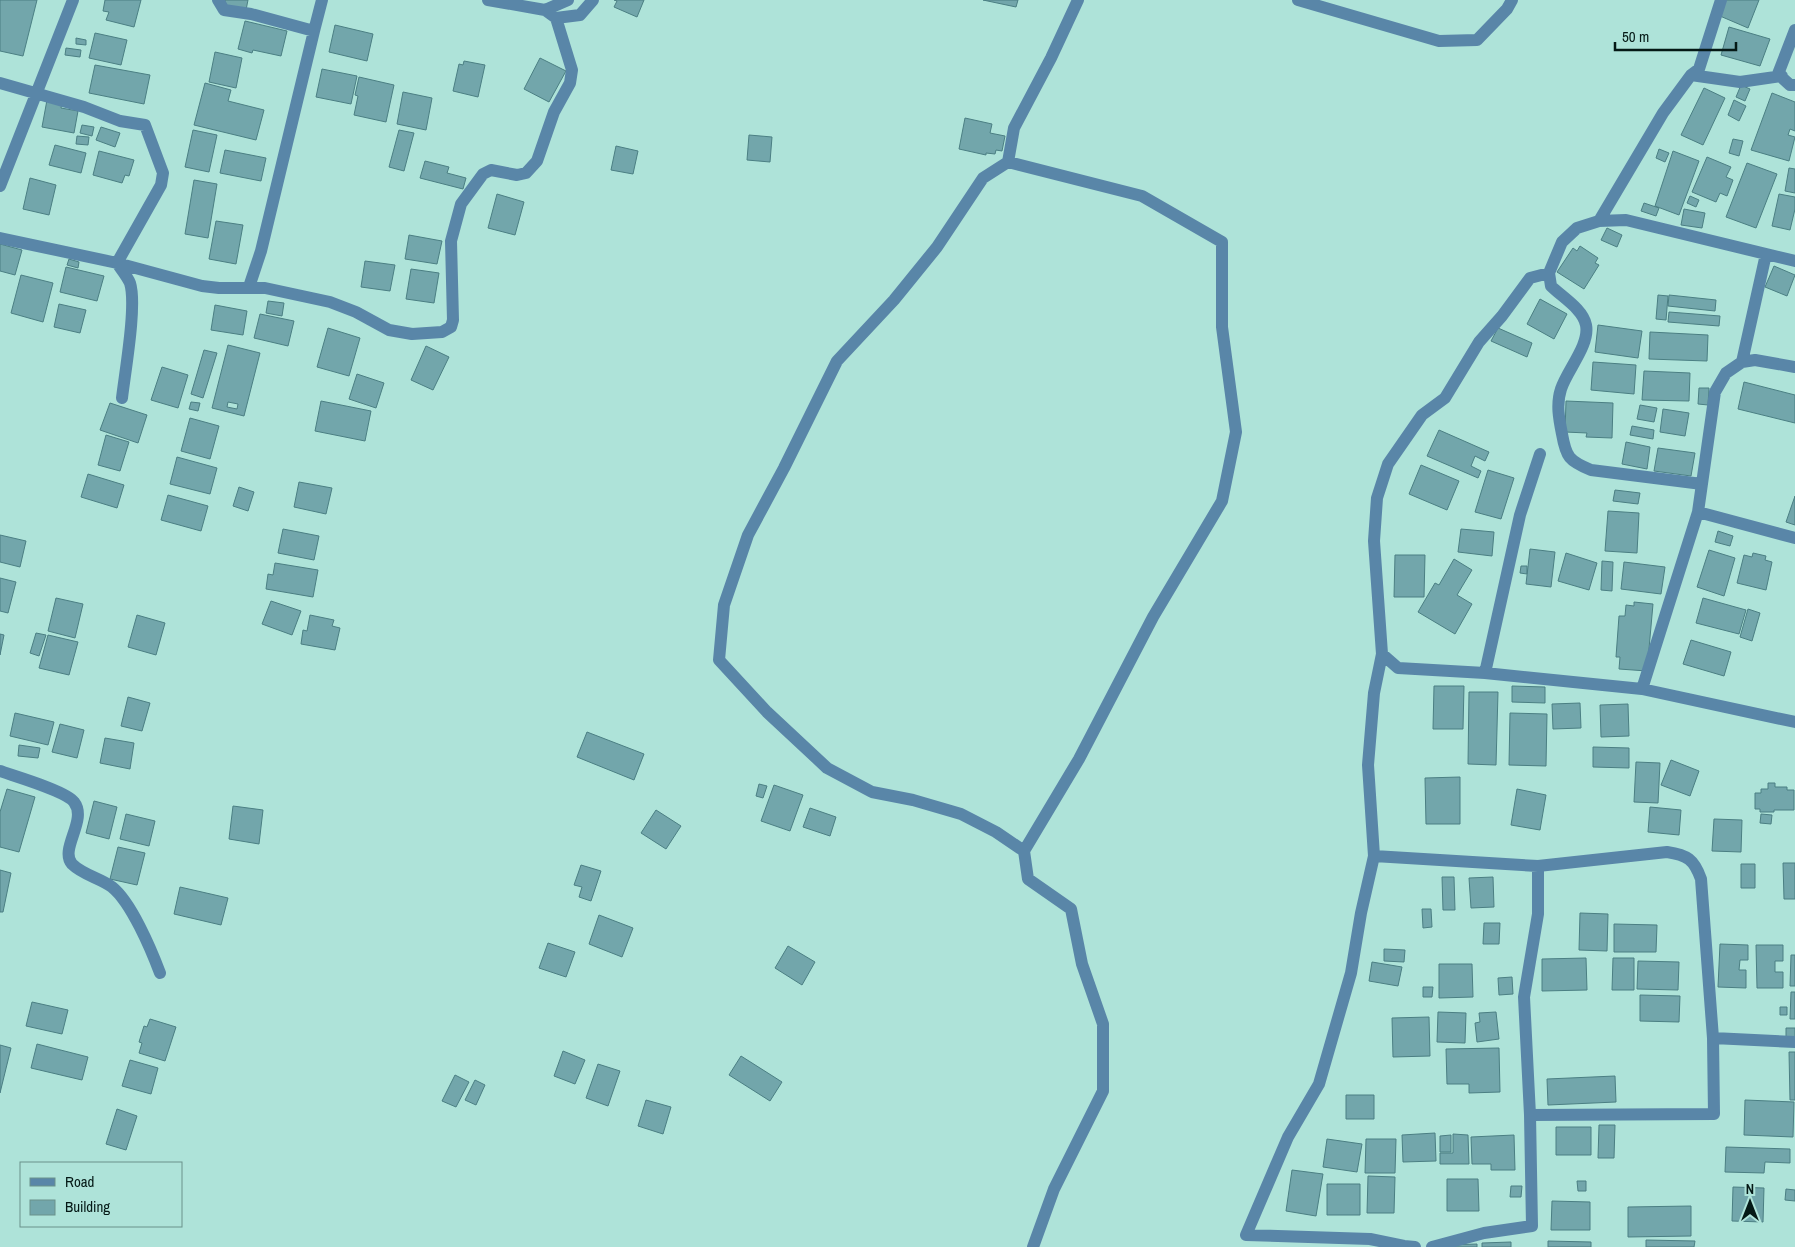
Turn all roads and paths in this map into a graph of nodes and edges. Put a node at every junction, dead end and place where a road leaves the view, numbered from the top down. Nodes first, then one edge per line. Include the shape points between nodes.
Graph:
1 (73, 0) edge
2 (218, 0) edge
3 (322, 0) edge
4 (488, 0) edge
5 (568, 0) edge
6 (593, 0) edge
7 (1078, 0) edge
8 (1298, 0) edge
9 (1512, 0) edge
10 (1721, 0) edge
11 (545, 10) junction
12 (556, 18) junction
13 (1795, 30) edge
14 (314, 31) junction
15 (1691, 75) junction
16 (1782, 76) junction
17 (0, 83) edge
18 (1795, 85) edge
19 (37, 94) junction
20 (1008, 162) junction
21 (0, 186) edge
22 (1599, 221) junction
23 (0, 238) edge
24 (1766, 254) junction
25 (1795, 261) edge
26 (117, 263) junction
27 (1549, 273) junction
28 (249, 287) junction
29 (1742, 362) junction
30 (1795, 367) edge
31 (122, 398) dead end
32 (1540, 454) dead end
33 (1702, 484) junction
34 (1698, 512) junction
35 (1795, 538) edge
36 (1382, 654) junction
37 (1485, 673) junction
38 (1642, 689) junction
39 (1795, 722) edge
40 (0, 771) edge
41 (1024, 851) junction
42 (1374, 856) junction
43 (1538, 866) junction
44 (160, 973) dead end
45 (1713, 1038) junction
46 (1795, 1042) edge
47 (1530, 1115) junction
48 (1033, 1247) edge
49 (1415, 1247) edge
50 (1432, 1247) edge

1 - 19 street
2 - 14 street via 224,10
3 - 14 street
4 - 11 street
5 - 11 street
6 - 12 street via 580,15
7 - 20 street via 1014,128
8 - 9 street via 1439,42 1477,40
10 - 15 street via 1699,68
11 - 12 street
12 - 28 street via 572,70 570,83 554,112 537,161 526,173 517,175 490,170 482,174 461,204 451,241 451,327 442,332 412,334 389,330 330,302
13 - 16 street via 1778,74
14 - 28 street via 261,251
15 - 16 street via 1740,82
15 - 22 street via 1663,113
16 - 18 street via 1790,85
17 - 19 street
19 - 21 street
19 - 26 street via 120,121 145,125 163,173 161,185
20 - 41 street via 1142,196 1222,242 1222,327 1236,432 1222,501 1153,617 1079,760
20 - 41 street via 983,178 937,247 894,300 837,360 748,535 724,605 719,660 767,712 827,768 872,792 961,814
22 - 24 street via 1626,220
22 - 27 street via 1577,228 1562,242
23 - 26 street
24 - 25 street
24 - 29 street
26 - 28 street via 202,286
26 - 31 street via 132,289
27 - 33 street via 1551,286 1580,312 1586,324 1586,337 1560,389 1558,411 1564,451 1574,463 1591,470
27 - 36 street via 1530,278 1479,342 1445,398 1422,416 1388,464 1377,498 1374,541
29 - 30 street via 1755,360
29 - 33 street via 1726,373 1715,392
32 - 37 street via 1520,515
33 - 34 street
34 - 35 street
34 - 38 street
36 - 37 street via 1398,668
36 - 42 street via 1374,693 1368,765
37 - 38 street
38 - 39 street
40 - 44 street via 64,794 74,802 77,824 68,851 71,862 81,871 111,886 121,896
41 - 48 street via 1028,879 1072,909 1082,964 1103,1024 1103,1091 1054,1189
42 - 43 street
42 - 49 street via 1351,973 1319,1084 1288,1137 1246,1235 1370,1239
43 - 45 street via 1667,852 1683,855 1696,866 1701,879
43 - 47 street via 1538,914 1524,997
45 - 46 street
45 - 47 street via 1714,1114
47 - 50 street via 1532,1226 1484,1233

